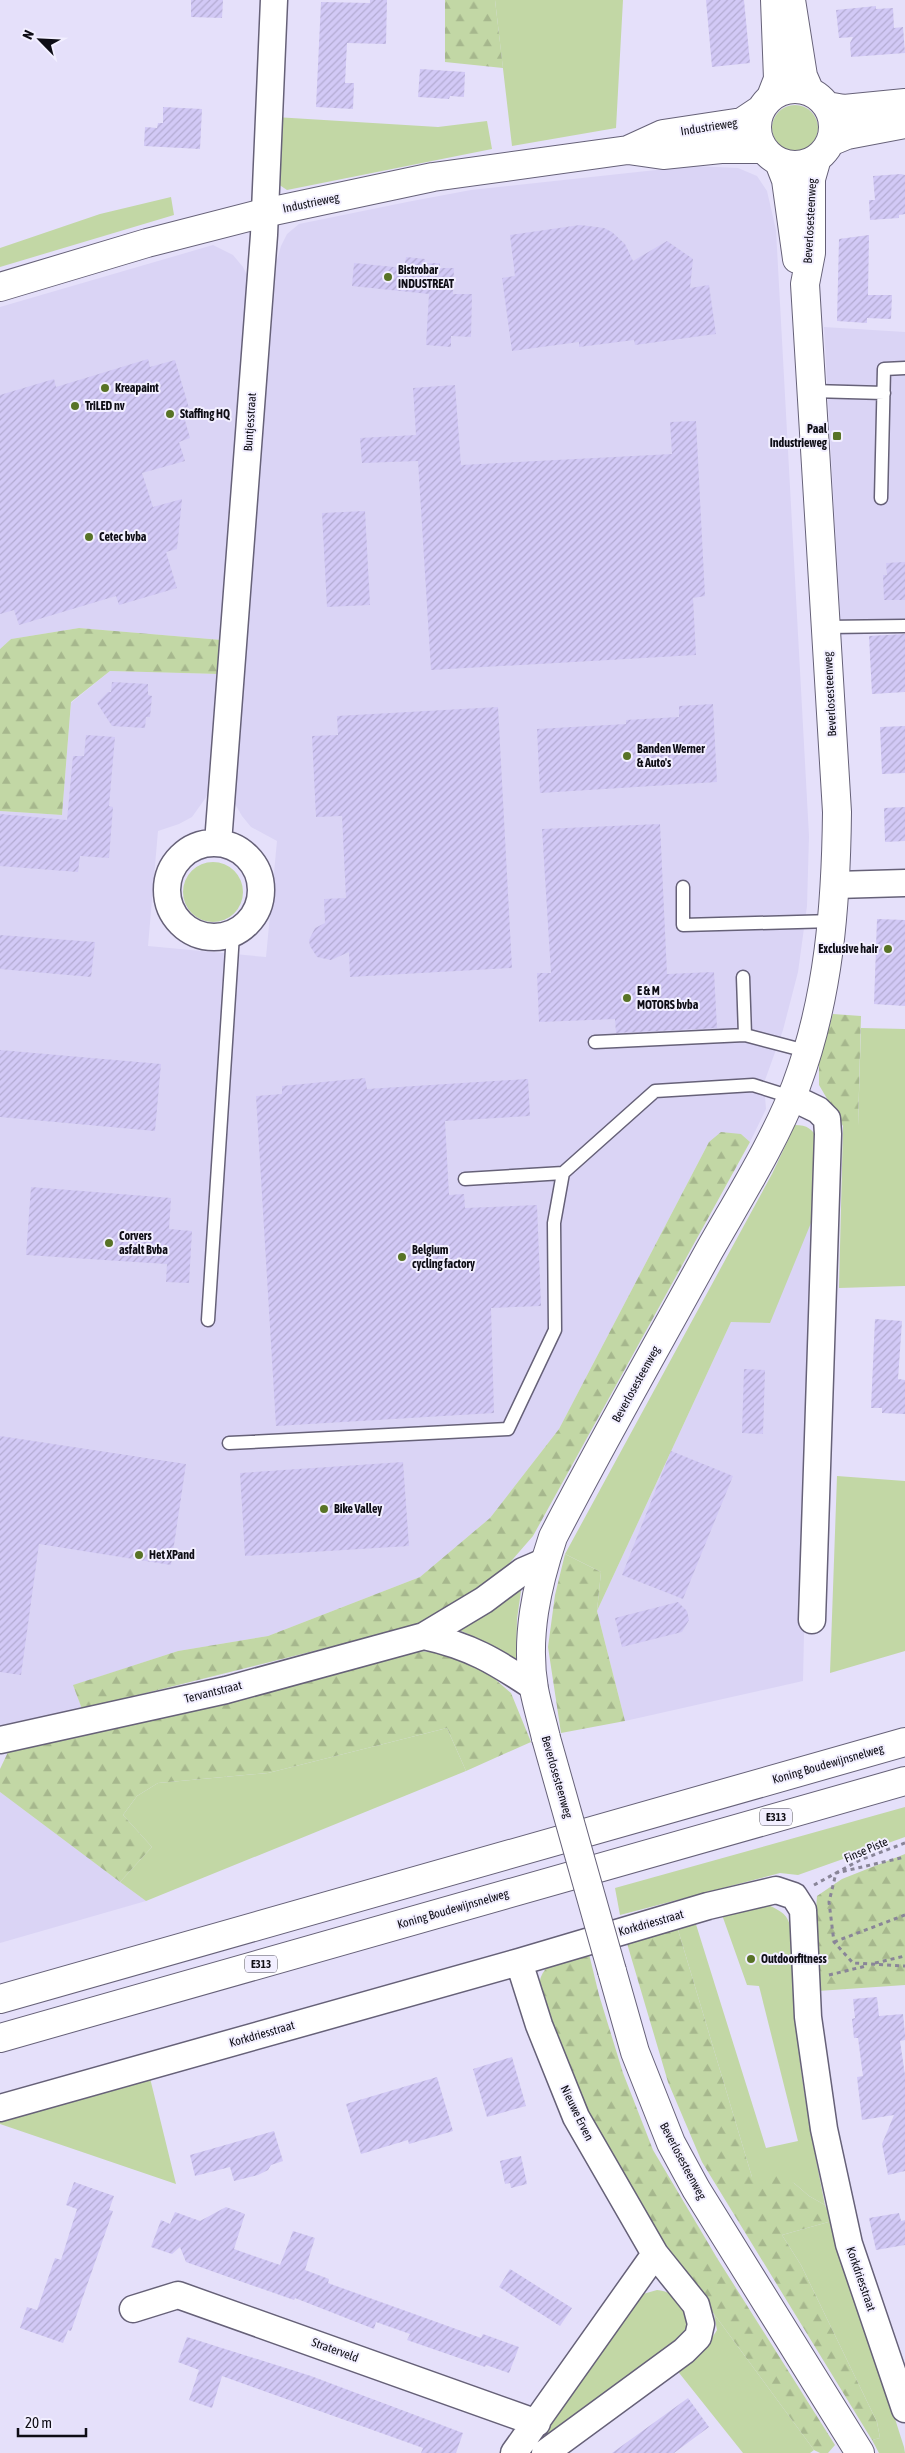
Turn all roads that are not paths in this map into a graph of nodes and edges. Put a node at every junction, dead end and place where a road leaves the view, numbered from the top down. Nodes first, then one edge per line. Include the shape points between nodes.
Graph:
1 (274, 0) edge
2 (775, 0) edge
3 (791, 0) edge
4 (818, 99) junction
5 (766, 104) junction
6 (905, 104) edge
7 (905, 124) edge
8 (628, 150) junction
9 (824, 150) junction
10 (771, 156) junction
11 (264, 213) junction
12 (806, 284) junction
13 (0, 287) edge
14 (905, 368) edge
15 (812, 390) junction
16 (884, 392) junction
17 (881, 498) dead end
18 (905, 626) edge
19 (826, 627) junction
20 (218, 843) junction
21 (905, 883) edge
22 (836, 885) junction
23 (683, 887) dead end
24 (833, 921) junction
25 (233, 934) junction
26 (743, 977) dead end
27 (745, 1035) junction
28 (594, 1042) dead end
29 (806, 1051) junction
30 (791, 1097) junction
31 (563, 1173) junction
32 (465, 1180) dead end
33 (208, 1320) dead end
34 (229, 1443) dead end
35 (544, 1562) junction
36 (812, 1620) dead end
37 (424, 1636) junction
38 (534, 1687) junction
39 (0, 1740) edge
40 (905, 1742) edge
41 (905, 1781) edge
42 (519, 1962) junction
43 (0, 1999) edge
44 (0, 2038) edge
45 (0, 2108) edge
46 (655, 2254) junction
47 (133, 2309) dead end
48 (905, 2409) edge
49 (537, 2423) junction
50 (514, 2453) edge
51 (544, 2453) edge
52 (860, 2453) edge

1 - 11 street, Buntjesstraat
2 - 5 main road via 778,79
3 - 4 main road via 803,76
4 - 5 main road, Industrieweg via 790,89
4 - 6 main road, Industrieweg via 844,109
4 - 9 main road via 832,118 833,130
5 - 8 main road, Industrieweg via 742,122 663,134
5 - 10 main road, Industrieweg via 756,130
7 - 9 main road, Industrieweg via 847,135
8 - 10 main road, Industrieweg via 663,155 721,149
8 - 11 main road, Industrieweg via 433,177
9 - 10 main road, Industrieweg via 798,166
9 - 12 main road, Beverlosesteenweg via 811,179 811,253
10 - 12 main road, Beverlosesteenweg via 786,180 795,252
11 - 13 main road, Industrieweg via 147,243
11 - 20 street, Buntjesstraat
12 - 15 main road, Beverlosesteenweg
14 - 16 lane via 884,369
15 - 16 lane
15 - 19 main road, Beverlosesteenweg
16 - 17 lane
18 - 19 lane
19 - 22 main road, Beverlosesteenweg via 837,812
20 - 25 street via 233,846 246,855 261,882 261,898 255,913
20 - 25 street via 195,847 177,861 169,875 169,905 176,919 188,930 202,936
21 - 22 street
22 - 24 main road, Beverlosesteenweg
23 - 24 lane via 683,925
24 - 29 main road, Beverlosesteenweg via 830,951
25 - 33 lane
26 - 27 lane
27 - 28 lane
27 - 29 lane
29 - 30 main road, Beverlosesteenweg
30 - 31 lane via 753,1085 655,1090
30 - 35 main road, Beverlosesteenweg via 565,1513
30 - 36 street via 818,1110 827,1119 828,1134
31 - 32 lane
31 - 34 lane via 554,1223 555,1330 508,1429
35 - 37 street, Tervantstraat via 523,1570 484,1600
35 - 38 main road, Beverlosesteenweg via 532,1632
37 - 38 street, Tervantstraat via 474,1651
37 - 39 street, Tervantstraat via 226,1690
38 - 52 main road, Beverlosesteenweg, bridge via 635,2052 671,2143 696,2189
40 - 43 main road, Koning Boudewijnsnelweg
41 - 44 main road, Koning Boudewijnsnelweg / E313
42 - 45 street, Korkdriesstraat
42 - 46 street, Nieuwe Erven via 539,2025 576,2117
42 - 48 street, Korkdriesstraat via 708,1906 776,1890 794,1896 804,1910 808,2017 824,2129 849,2244
46 - 49 street
46 - 51 street, Nieuwe Erven via 696,2305 701,2324 698,2337 684,2351
47 - 49 street, Straterveld via 178,2295
49 - 50 street

